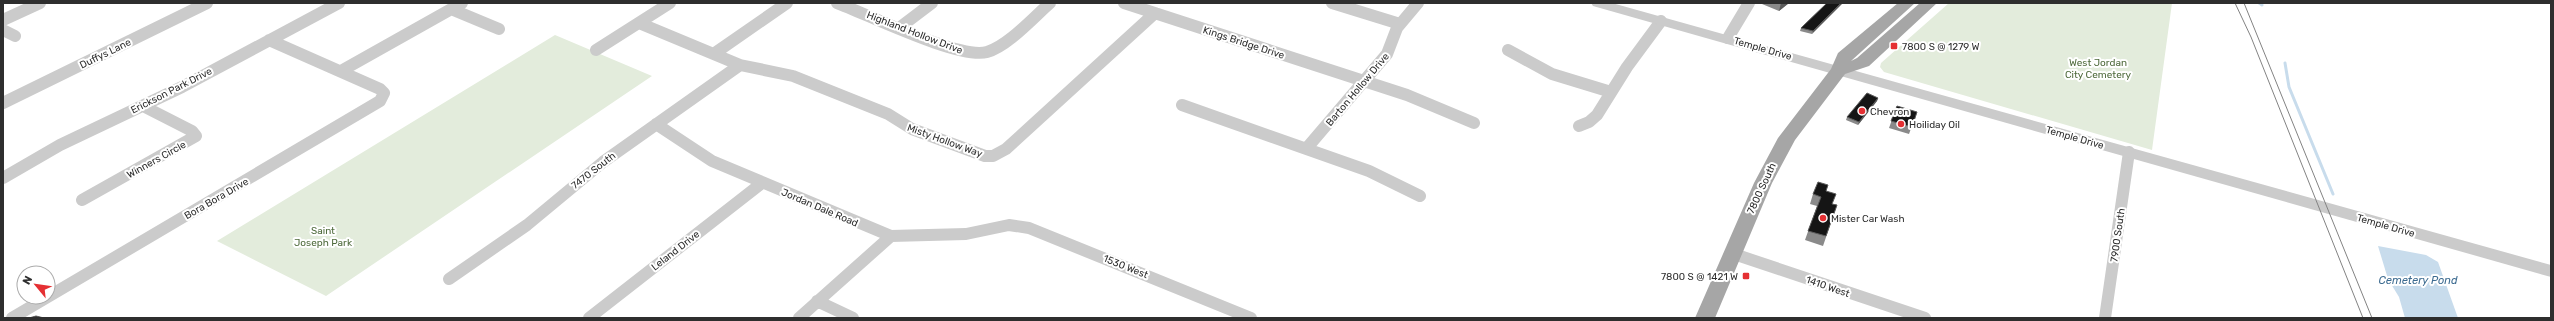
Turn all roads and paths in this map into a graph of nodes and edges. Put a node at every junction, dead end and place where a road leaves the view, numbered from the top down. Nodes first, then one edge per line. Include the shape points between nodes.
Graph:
1 (40, 3) edge
2 (207, 3) edge
3 (339, 3) edge
4 (462, 3) edge
5 (670, 3) edge
6 (787, 3) edge
7 (837, 3) edge
8 (932, 3) edge
9 (1050, 3) edge
10 (1124, 3) edge
11 (1332, 3) edge
12 (1418, 3) edge
13 (1598, 3) edge
14 (1748, 3) edge
15 (1907, 3) edge
16 (1929, 3) edge
17 (451, 9) junction
18 (1155, 13) junction
19 (3, 20) edge
20 (1661, 21) junction
21 (639, 23) junction
22 (1400, 24) junction
23 (899, 28) junction
24 (499, 29) dead end
25 (3, 30) edge
26 (15, 36) dead end
27 (1728, 38) junction
28 (269, 40) junction
29 (596, 50) dead end
30 (1508, 50) dead end
31 (715, 53) junction
32 (740, 65) junction
33 (1839, 70) junction
34 (341, 71) junction
35 (1364, 80) junction
36 (1611, 92) junction
37 (3, 103) edge
38 (1182, 105) dead end
39 (142, 106) junction
40 (1474, 123) dead end
41 (656, 124) junction
42 (1578, 126) dead end
43 (1306, 149) junction
44 (2129, 152) junction
45 (3, 178) edge
46 (762, 182) junction
47 (1420, 196) dead end
48 (82, 200) dead end
49 (999, 226) joint
50 (891, 236) junction
51 (1731, 253) junction
52 (2551, 271) edge
53 (449, 279) dead end
54 (818, 301) junction
55 (12, 318) edge
56 (589, 318) edge
57 (799, 318) edge
58 (853, 318) edge
59 (1252, 318) edge
60 (1705, 318) edge
61 (1925, 318) edge
62 (2105, 318) edge

1 - 19 street
2 - 37 street, Duffys Lane
3 - 28 street, Erickson Park Drive
4 - 17 street
5 - 21 street
6 - 31 street
7 - 23 street, Highland Hollow Drive
8 - 23 street
9 - 23 street, Highland Hollow Drive via 993,49 981,54 969,53
10 - 18 street, Kings Bridge Drive
11 - 22 street
12 - 22 street, Barton Hollow Drive
13 - 20 street, Temple Drive
14 - 27 street
15 - 33 main road, 7800 South via 1844,56
16 - 33 main road via 1863,62
17 - 24 street
17 - 34 street
18 - 32 street, Misty Hollow Way via 1006,149 993,156 975,153 912,129 888,114 793,76
18 - 35 street, Kings Bridge Drive
20 - 27 street, Temple Drive
20 - 36 street
21 - 29 street
21 - 31 street, Misty Hollow Way
22 - 35 street, Barton Hollow Drive via 1387,54
25 - 26 street
27 - 33 street, Temple Drive
28 - 34 street
28 - 39 street, Erickson Park Drive
30 - 36 street via 1552,74
31 - 32 street, Misty Hollow Way
32 - 41 street, 7470 South
33 - 44 street, Temple Drive
33 - 51 main road, 7800 South via 1787,138 1771,166
34 - 55 street, Bora Bora Drive via 380,89 384,93 383,98
35 - 40 street, Kings Bridge Drive via 1433,104
35 - 43 street, Barton Hollow Drive
36 - 42 street via 1594,119
38 - 43 street
39 - 45 street, Erickson Park Drive via 93,127 26,162
39 - 48 street, Winners Circle via 192,131 196,136
41 - 46 street, Jordan Dale Road via 698,154
41 - 53 street, 7470 South via 588,172 527,225
43 - 47 street via 1369,170
44 - 52 street, Temple Drive
44 - 62 street, 7900 South
46 - 50 street, Jordan Dale Road
46 - 56 street, Leland Drive
49 - 50 street, Jordan Dale Road via 966,234
49 - 59 street, 1530 West via 1018,226 1041,232
50 - 54 street
51 - 60 main road, 7800 South
51 - 61 street, 1410 West
54 - 57 street
54 - 58 street

